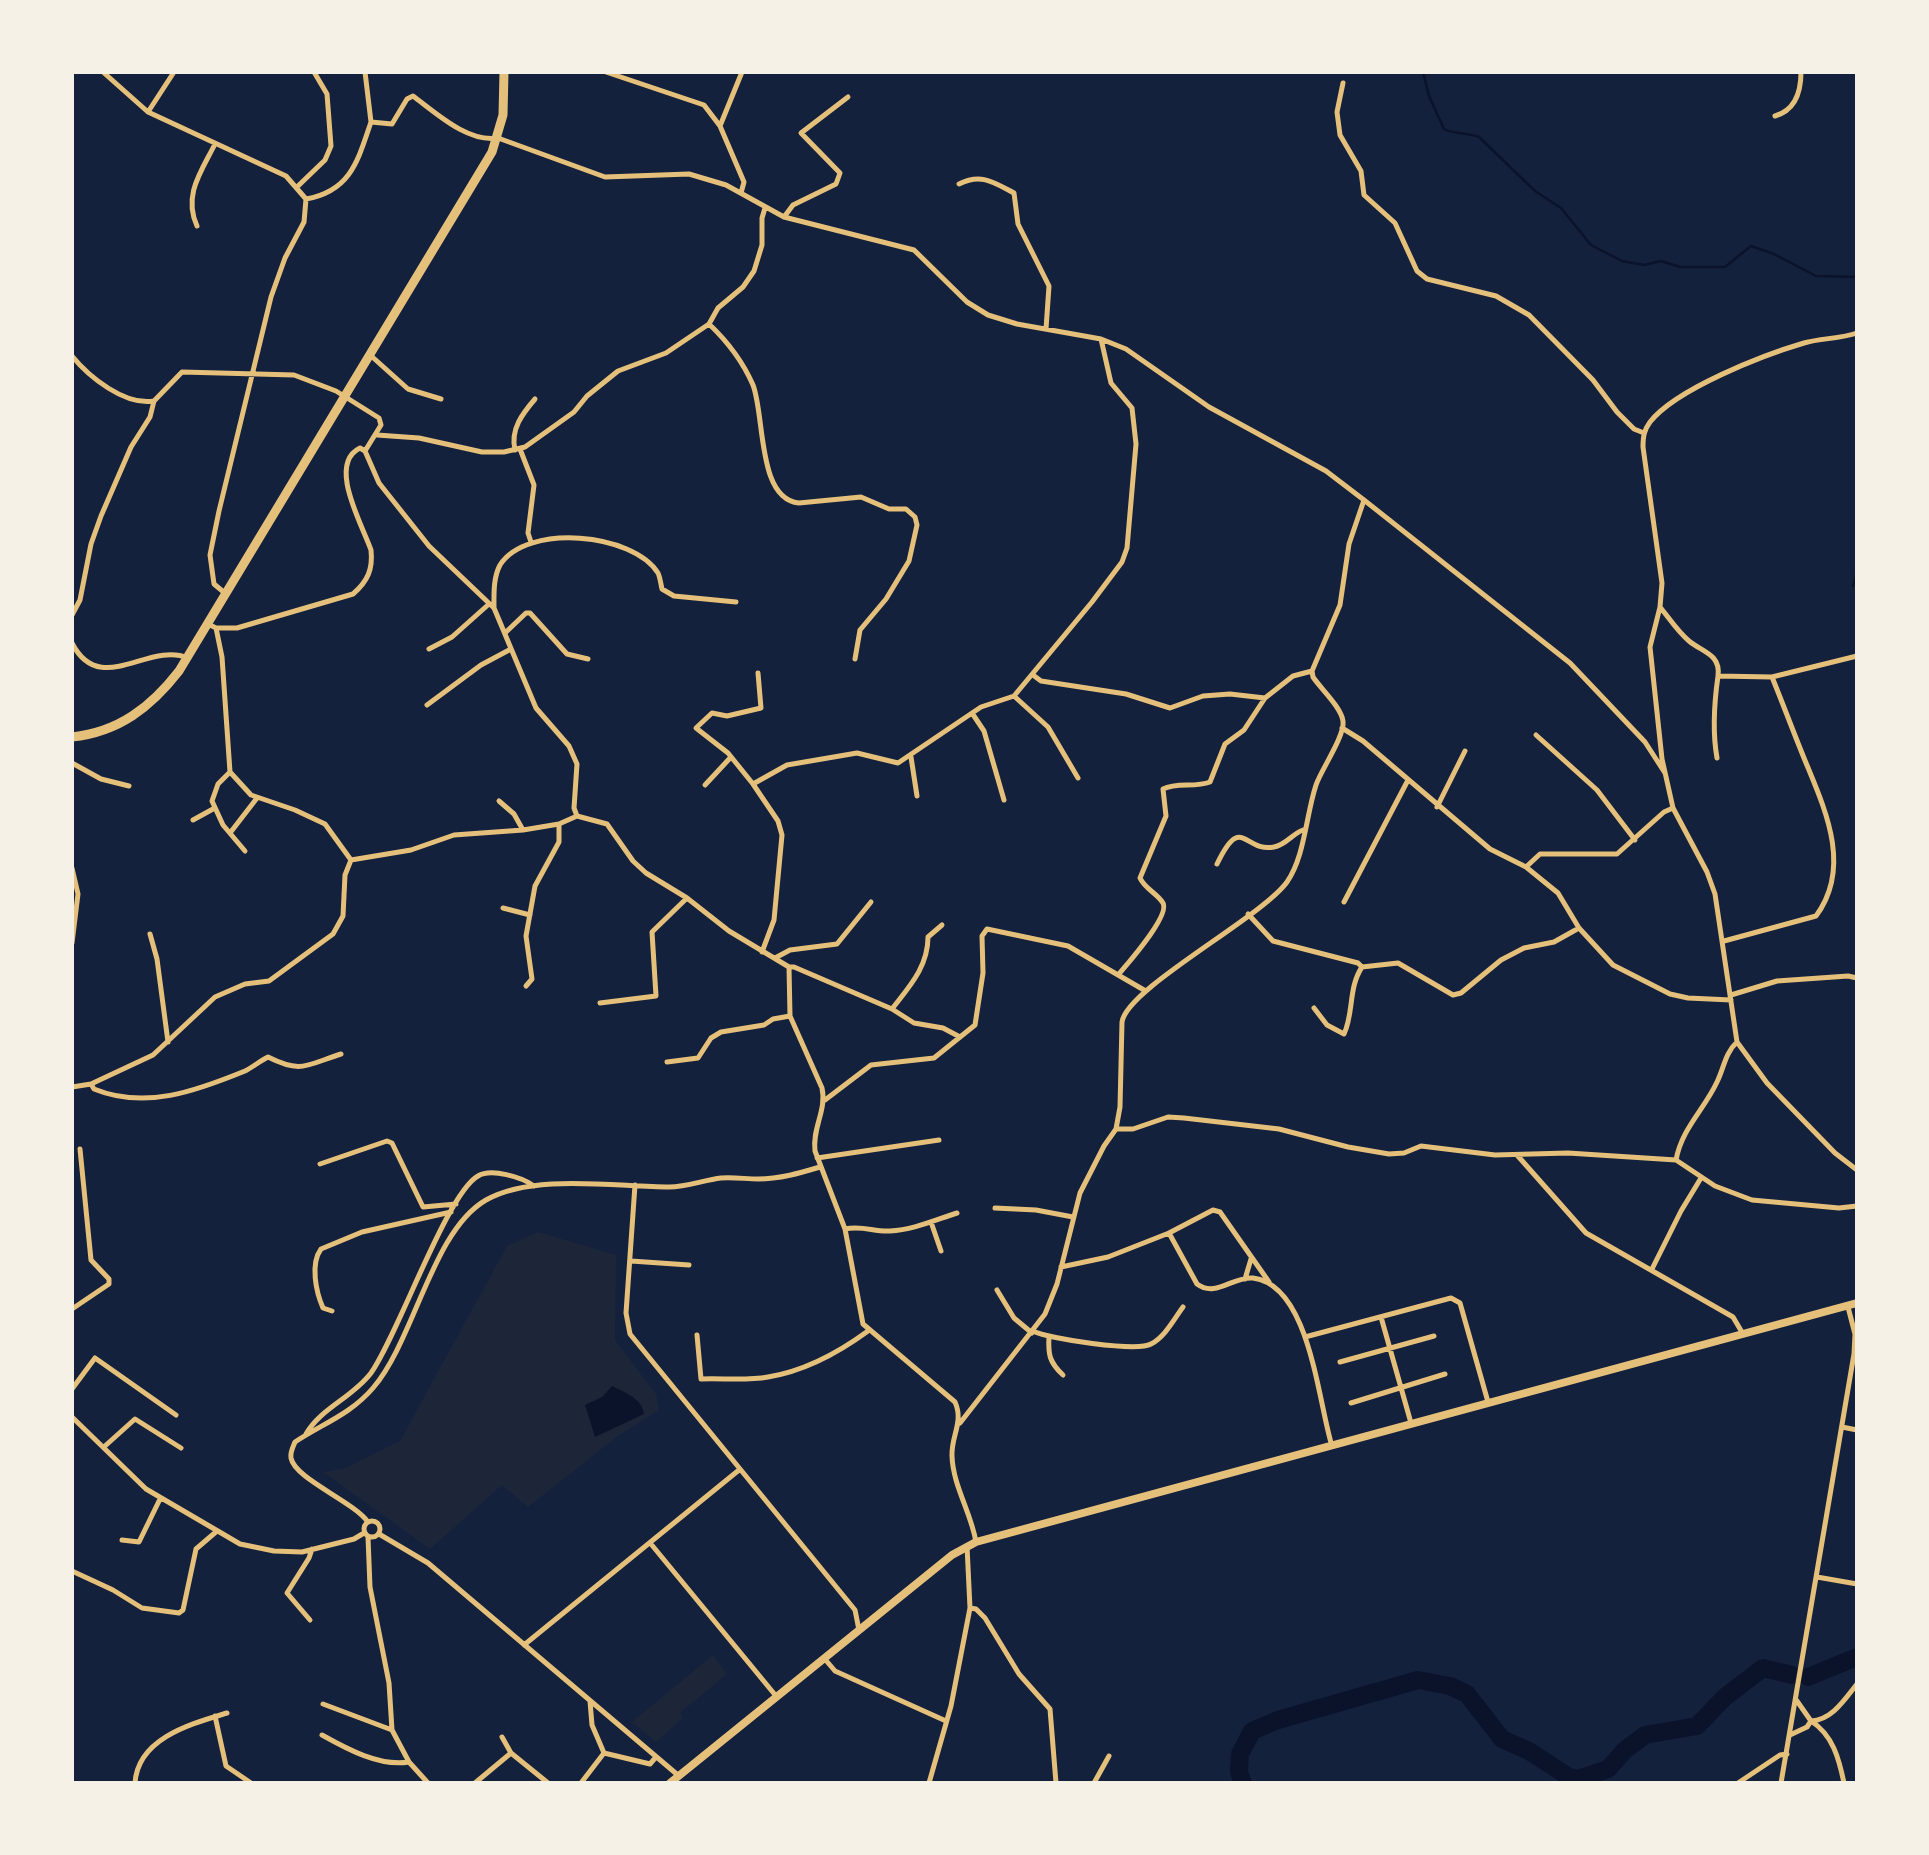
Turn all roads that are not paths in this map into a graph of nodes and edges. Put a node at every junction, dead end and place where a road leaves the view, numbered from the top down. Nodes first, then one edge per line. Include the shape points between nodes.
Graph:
1 (103, 72) edge
2 (174, 72) edge
3 (314, 72) edge
4 (365, 72) edge
5 (504, 72) edge
6 (606, 72) edge
7 (742, 72) edge
8 (1801, 72) edge
9 (1343, 83) dead end
10 (848, 97) dead end
11 (148, 112) junction
12 (1775, 116) dead end
13 (371, 122) junction
14 (720, 126) junction
15 (498, 138) junction
16 (215, 144) junction
17 (959, 184) dead end
18 (298, 186) junction
19 (741, 193) junction
20 (306, 199) junction
21 (765, 208) junction
22 (784, 217) junction
23 (197, 226) dead end
24 (709, 324) junction
25 (1046, 329) junction
26 (1857, 333) edge
27 (1101, 339) junction
28 (369, 354) junction
29 (72, 356) edge
30 (252, 374) junction
31 (344, 396) junction
32 (535, 398) dead end
33 (441, 399) dead end
34 (154, 401) junction
35 (1644, 433) junction
36 (377, 435) junction
37 (517, 449) junction
38 (365, 452) junction
39 (1364, 500) junction
40 (531, 542) junction
41 (226, 594) junction
42 (736, 602) dead end
43 (491, 606) junction
44 (1660, 607) junction
45 (72, 615) edge
46 (212, 626) junction
47 (505, 633) junction
48 (72, 643) edge
49 (429, 649) dead end
50 (512, 649) junction
51 (1857, 656) edge
52 (188, 658) junction
53 (588, 659) dead end
54 (855, 659) dead end
55 (1312, 671) junction
56 (758, 674) dead end
57 (1033, 675) junction
58 (1718, 676) junction
59 (1772, 677) junction
60 (1014, 696) junction
61 (1265, 698) junction
62 (427, 705) dead end
63 (972, 713) junction
64 (1342, 728) junction
65 (1536, 735) dead end
66 (72, 737) edge
67 (1465, 751) dead end
68 (731, 757) junction
69 (911, 757) junction
70 (1717, 758) dead end
71 (72, 764) edge
72 (230, 772) junction
73 (1665, 773) junction
74 (1078, 778) dead end
75 (1407, 782) junction
76 (753, 784) junction
77 (705, 785) dead end
78 (129, 786) dead end
79 (917, 796) dead end
80 (257, 798) junction
81 (1004, 800) dead end
82 (499, 801) dead end
83 (1437, 807) junction
84 (1673, 808) junction
85 (213, 809) junction
86 (577, 816) junction
87 (192, 820) dead end
88 (559, 824) junction
89 (523, 830) junction
90 (1303, 831) junction
91 (230, 833) junction
92 (1635, 840) junction
93 (245, 851) dead end
94 (351, 860) junction
95 (1217, 864) dead end
96 (1526, 867) junction
97 (72, 868) edge
98 (687, 898) junction
99 (872, 902) dead end
100 (1344, 902) dead end
101 (503, 908) dead end
102 (1248, 914) junction
103 (530, 915) junction
104 (942, 925) dead end
105 (1579, 928) junction
106 (150, 934) dead end
107 (1724, 941) junction
108 (72, 943) edge
109 (762, 952) junction
110 (775, 958) junction
111 (789, 967) junction
112 (1362, 967) junction
113 (1119, 974) junction
114 (1857, 978) edge
115 (526, 986) dead end
116 (1144, 990) junction
117 (1731, 997) junction
118 (600, 1003) dead end
119 (1314, 1008) dead end
120 (892, 1009) junction
121 (790, 1016) junction
122 (960, 1037) junction
123 (168, 1042) junction
124 (1737, 1042) junction
125 (341, 1054) dead end
126 (667, 1062) dead end
127 (91, 1084) junction
128 (72, 1087) edge
129 (825, 1100) junction
130 (1116, 1129) junction
131 (939, 1140) dead end
132 (80, 1149) dead end
133 (1517, 1155) junction
134 (817, 1158) junction
135 (1676, 1160) junction
136 (320, 1164) dead end
137 (820, 1167) junction
138 (1857, 1170) edge
139 (1702, 1178) junction
140 (635, 1185) junction
141 (535, 1186) junction
142 (456, 1204) junction
143 (1857, 1206) edge
144 (995, 1208) dead end
145 (451, 1212) junction
146 (957, 1213) dead end
147 (1073, 1217) junction
148 (931, 1222) junction
149 (845, 1229) junction
150 (1169, 1233) junction
151 (941, 1251) dead end
152 (1252, 1258) junction
153 (631, 1261) junction
154 (689, 1265) dead end
155 (1061, 1267) junction
156 (1652, 1269) junction
157 (1245, 1279) junction
158 (1269, 1282) junction
159 (996, 1290) dead end
160 (1857, 1303) edge
161 (1183, 1307) dead end
162 (1848, 1307) junction
163 (72, 1309) edge
164 (332, 1311) dead end
165 (1381, 1317) junction
166 (868, 1331) junction
167 (1032, 1332) junction
168 (1743, 1334) junction
169 (697, 1335) dead end
170 (1049, 1336) junction
171 (1434, 1336) dead end
172 (1305, 1337) junction
173 (1390, 1348) junction
174 (1340, 1362) dead end
175 (1445, 1374) dead end
176 (1063, 1375) dead end
177 (1401, 1386) junction
178 (72, 1389) edge
179 (956, 1402) junction
180 (973, 1402) junction
181 (1488, 1402) junction
182 (1351, 1403) dead end
183 (176, 1415) dead end
184 (73, 1420) edge
185 (1411, 1423) junction
186 (960, 1424) junction
187 (1842, 1427) junction
188 (1857, 1430) edge
189 (306, 1434) junction
190 (105, 1446) junction
191 (1332, 1446) junction
192 (181, 1448) dead end
193 (738, 1470) junction
194 (160, 1499) junction
195 (368, 1522) junction
196 (217, 1531) junction
197 (379, 1534) junction
198 (366, 1535) junction
199 (122, 1540) dead end
200 (976, 1542) junction
201 (650, 1544) junction
202 (967, 1546) junction
203 (312, 1549) junction
204 (72, 1571) edge
205 (1817, 1577) junction
206 (1857, 1584) edge
207 (970, 1608) junction
208 (310, 1620) dead end
209 (859, 1630) junction
210 (524, 1645) junction
211 (824, 1658) junction
212 (1857, 1684) edge
213 (776, 1696) junction
214 (1796, 1700) junction
215 (590, 1701) junction
216 (323, 1704) dead end
217 (1803, 1712) junction
218 (227, 1713) dead end
219 (215, 1717) junction
220 (1793, 1719) junction
221 (946, 1721) junction
222 (1811, 1721) junction
223 (1801, 1728) junction
224 (392, 1730) junction
225 (322, 1735) dead end
226 (1790, 1735) junction
227 (502, 1737) dead end
228 (511, 1753) junction
229 (604, 1753) junction
230 (1787, 1754) junction
231 (1110, 1756) dead end
232 (656, 1757) junction
233 (409, 1762) junction
234 (679, 1776) junction
235 (135, 1783) edge
236 (251, 1783) edge
237 (428, 1783) edge
238 (475, 1783) edge
239 (548, 1783) edge
240 (581, 1783) edge
241 (670, 1783) edge
242 (929, 1783) edge
243 (1056, 1783) edge
244 (1094, 1783) edge
245 (1738, 1783) edge
246 (1781, 1783) edge
247 (1844, 1783) edge

1 - 11 street
2 - 11 street
3 - 18 street via 327,94 331,146 325,160
4 - 13 street
5 - 15 main road
6 - 14 street via 704,105
7 - 14 street
8 - 12 street via 1796,100
9 - 35 street via 1337,112 1340,135 1361,171 1364,195 1395,222 1417,271 1427,279 1496,296 1529,315 1593,380 1617,412
10 - 22 street via 801,133 840,178 793,205
11 - 16 street
13 - 15 street via 392,124 412,96 466,132 488,140
13 - 20 street via 362,153 346,181 320,197
14 - 19 street via 744,182
15 - 19 street via 606,177 689,174
15 - 28 main road
16 - 18 street via 286,176
16 - 23 street via 190,200
17 - 25 street via 984,177 1014,193 1018,224 1049,286
18 - 20 street
19 - 21 street
20 - 30 street via 304,222 278,273
21 - 22 street
21 - 24 street via 754,271
22 - 25 street via 914,250 967,302 988,315
24 - 37 street via 666,354 618,371 574,412
24 - 54 street via 738,357 754,387 766,455 780,495 799,503 861,497 889,509 906,509 915,517 909,561 860,631
25 - 27 street
26 - 35 street via 1805,343 1691,390 1664,407
27 - 39 street via 1126,349 1209,407 1326,471
27 - 57 street via 1111,383 1132,408 1136,444 1127,548 1122,562
28 - 31 main road
28 - 33 street via 408,389
29 - 34 street via 98,384 141,401
30 - 31 street via 293,375
30 - 34 street via 182,372
30 - 41 street via 212,540 214,584
31 - 36 street via 379,418 382,425
31 - 41 main road
32 - 37 street via 521,415 514,437
34 - 45 street via 101,516
35 - 44 street via 1662,583
36 - 37 street via 419,438 482,452
36 - 38 street
37 - 40 street via 534,485
38 - 43 street via 379,482 429,546
38 - 46 street via 359,448 350,453 344,476 371,550 372,563 363,586 353,594 237,628
39 - 55 street via 1352,533 1340,605
39 - 73 street via 1570,663 1645,742
40 - 42 street via 557,538 621,547 658,573 662,589 674,596
40 - 43 street via 501,564
41 - 46 main road
43 - 47 street
43 - 49 street
44 - 58 street via 1689,641 1715,659
44 - 73 street via 1653,623 1650,657
46 - 52 main road
46 - 72 street via 222,657
47 - 50 street
47 - 53 street via 530,613 567,654
48 - 52 street via 89,663 106,668 174,652
50 - 62 street via 481,665
50 - 86 street via 536,708 569,746 577,764
51 - 59 street
52 - 66 main road via 146,708 108,729
55 - 61 street via 1293,677
55 - 64 street via 1340,715
56 - 68 street via 761,708 727,716 712,713 696,728
57 - 60 street
57 - 61 street via 1041,681 1137,696 1170,708 1203,696
58 - 59 street
58 - 70 street via 1713,737
59 - 107 street via 1825,803 1834,852 1832,880 1816,916
60 - 63 street
60 - 74 street via 1048,727
61 - 113 street via 1244,730 1225,744 1210,782 1163,789 1164,822 1140,878 1162,902 1163,912
63 - 69 street
63 - 81 street via 984,731
64 - 75 street
64 - 90 street via 1320,776
65 - 92 street via 1597,790
67 - 83 street
68 - 76 street
68 - 77 street
69 - 76 street via 898,763 857,753 788,765
69 - 79 street
71 - 78 street via 101,779
72 - 80 street
72 - 85 street via 213,793
73 - 84 street
75 - 83 street
75 - 100 street
76 - 109 street via 782,835 774,920
80 - 91 street
80 - 94 street via 316,818
82 - 89 street
83 - 96 street via 1490,849
84 - 92 street
84 - 107 street via 1707,872
85 - 87 street
85 - 91 street
86 - 88 street
86 - 98 street via 607,824 633,861
88 - 89 street
88 - 103 street via 559,842 535,886
89 - 94 street via 454,835 411,850
90 - 95 street via 1266,848 1237,837
90 - 102 street via 1300,852 1287,881
91 - 93 street
92 - 96 street via 1617,853 1540,854
94 - 123 street via 345,875 343,916 333,934 270,981 245,984 215,997
96 - 105 street via 1558,893
97 - 108 street via 78,894
98 - 109 street
98 - 118 street via 652,932 656,996
99 - 110 street via 837,944 790,950
101 - 103 street
102 - 112 street via 1273,941
102 - 116 street
103 - 115 street via 526,936 532,979
104 - 120 street via 928,937 920,972
105 - 112 street via 1555,942 1524,948 1453,995 1398,963
105 - 117 street via 1614,965 1670,994
106 - 123 street via 158,959
107 - 117 street
109 - 110 street
110 - 111 street
111 - 120 street
111 - 121 street
112 - 119 street via 1344,1034 1327,1025
113 - 116 street
113 - 122 street via 1068,946 987,929 982,936 978,1019
114 - 117 street via 1777,981
116 - 130 street via 1123,1016 1121,1107
117 - 124 street
120 - 122 street via 914,1023 943,1028
121 - 126 street via 721,1032 711,1038 698,1058
121 - 129 street
122 - 129 street via 934,1058 871,1066
123 - 127 street via 153,1055
124 - 135 street via 1682,1137
124 - 138 street via 1767,1083
125 - 127 street via 295,1068 268,1057 246,1070 156,1100 115,1098
127 - 128 street
129 - 134 street via 813,1138
130 - 133 street via 1133,1129 1168,1117 1184,1118 1279,1129 1389,1154 1421,1146
130 - 147 street via 1087,1177
131 - 134 street
132 - 163 street via 91,1260 109,1284
133 - 135 street via 1568,1153
133 - 156 street via 1586,1233
134 - 137 street
135 - 139 street
136 - 142 street via 387,1141 424,1208
137 - 140 street via 758,1179
137 - 149 street
139 - 143 street via 1760,1202
139 - 156 street
140 - 141 street
140 - 153 street
141 - 142 street via 521,1179 479,1175
141 - 189 street via 488,1199 463,1220 379,1380 352,1409
142 - 145 street
144 - 147 street
145 - 164 street via 362,1232 321,1249 316,1263 318,1296 323,1308
145 - 189 street via 370,1373 355,1390 315,1418
146 - 148 street
147 - 155 street
148 - 149 street via 890,1231 864,1226
148 - 151 street
149 - 166 street via 860,1314
150 - 152 street via 1207,1212 1220,1212
150 - 155 street via 1108,1257
150 - 157 street via 1203,1288 1217,1289
152 - 157 street
152 - 158 street
153 - 154 street
153 - 193 street via 626,1313 630,1334
155 - 167 street via 1045,1314
156 - 168 street via 1733,1317
157 - 158 street
158 - 172 street via 1287,1300
159 - 167 street via 1014,1318
160 - 162 main road
161 - 170 street via 1148,1346 1129,1348
162 - 168 main road
162 - 187 street via 1856,1343
165 - 172 street
165 - 173 street
165 - 181 street via 1451,1298 1460,1303
166 - 169 street via 835,1354 802,1368 766,1378 730,1379 701,1379
166 - 179 street
167 - 170 street
167 - 180 street
168 - 181 main road
170 - 176 street via 1048,1355
171 - 173 street
172 - 191 street
173 - 174 street
173 - 177 street
175 - 177 street
177 - 182 street
177 - 185 street
178 - 183 street via 95,1358
179 - 180 street
179 - 186 street
180 - 186 street
181 - 185 main road
184 - 190 street
185 - 191 main road
186 - 200 street via 952,1453 954,1472
187 - 188 street
187 - 205 street
189 - 195 street via 291,1451 295,1466 358,1509
190 - 192 street via 135,1419
190 - 194 street
191 - 200 main road
193 - 201 street
193 - 209 street via 855,1610
194 - 196 street
194 - 199 street via 139,1542
195 - 197 street via 379,1526
195 - 198 street
196 - 203 street via 252,1547
196 - 204 street via 196,1549 179,1613 142,1608
197 - 198 street
197 - 210 street via 428,1563
198 - 203 street
198 - 224 street
200 - 202 main road
201 - 210 street
201 - 213 street
202 - 207 street
202 - 209 main road
203 - 208 street via 287,1593
205 - 206 street
205 - 214 street
207 - 221 street
207 - 243 street via 985,1618 1019,1674 1051,1709
209 - 211 main road
210 - 215 street
211 - 213 main road
211 - 221 street via 835,1671
212 - 222 street via 1821,1721
213 - 234 main road
214 - 217 street
214 - 220 street
215 - 229 street via 592,1724
215 - 232 street
216 - 224 street
217 - 220 street
217 - 222 street
218 - 219 street
219 - 235 street via 195,1722 150,1749 137,1766
219 - 236 street via 226,1766
220 - 223 street
220 - 226 street
221 - 242 street
222 - 223 street
222 - 247 street via 1828,1735
223 - 226 street
224 - 233 street
225 - 233 street via 388,1763
226 - 230 street
227 - 228 street
228 - 238 street
228 - 239 street
229 - 232 street via 640,1764 650,1764
229 - 240 street
230 - 245 street
230 - 246 street
231 - 244 street
232 - 234 street
233 - 237 street
234 - 241 main road

